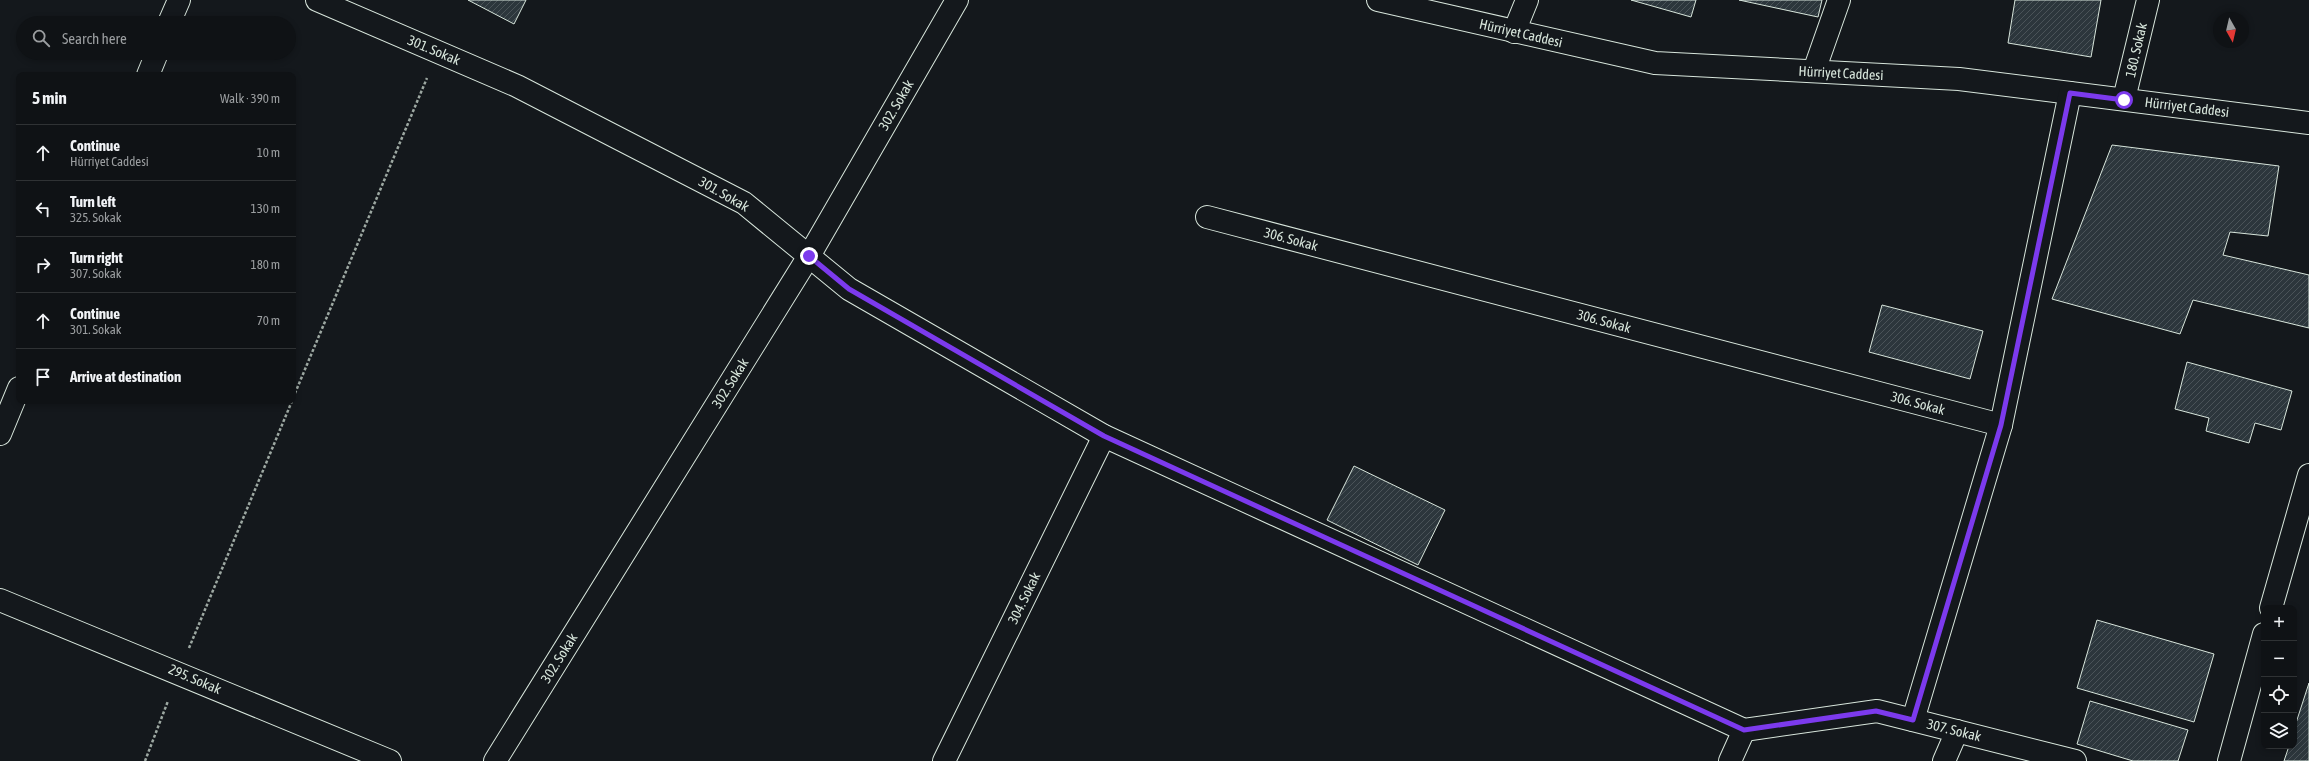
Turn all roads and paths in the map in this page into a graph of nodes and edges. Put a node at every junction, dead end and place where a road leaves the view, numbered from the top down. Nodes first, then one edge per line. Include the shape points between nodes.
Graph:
1 (179, 0) edge
2 (317, 0) edge
3 (956, 0) edge
4 (1378, 0) edge
5 (1527, 0) edge
6 (1839, 0) edge
7 (2148, 0) edge
8 (173, 16) edge
9 (1514, 32) junction
10 (437, 52) junction
11 (154, 60) edge
12 (1814, 71) junction
13 (149, 72) edge
14 (2070, 93) junction
15 (2124, 100) junction
16 (2309, 123) edge
17 (1207, 217) dead end
18 (809, 256) junction
19 (296, 390) edge
20 (16, 395) edge
21 (290, 404) edge
22 (2001, 425) junction
23 (0, 434) edge
24 (1104, 436) junction
25 (2309, 475) edge
26 (2304, 507) edge
27 (0, 600) edge
28 (2272, 605) edge
29 (2262, 641) edge
30 (179, 672) junction
31 (1913, 720) junction
32 (1744, 730) junction
33 (1957, 731) junction
34 (145, 761) edge
35 (390, 761) edge
36 (495, 761) edge
37 (944, 761) edge
38 (1730, 761) edge
39 (1944, 761) edge
40 (2075, 761) edge
41 (2229, 761) edge

1 - 8 street
2 - 10 street, 301. Sokak
3 - 18 street, 302. Sokak
4 - 9 street, Hürriyet Caddesi
5 - 9 street
6 - 12 street
7 - 15 street, 180. Sokak
9 - 12 street, Hürriyet Caddesi via 1655,63
10 - 18 street, 301. Sokak via 517,86 744,203
10 - 19 path
11 - 13 street
12 - 14 street, Hürriyet Caddesi via 1959,79
14 - 15 street, Hürriyet Caddesi
14 - 22 street
15 - 16 street, Hürriyet Caddesi
17 - 22 street, 306. Sokak
18 - 24 street, 301. Sokak via 849,289
18 - 36 street, 302. Sokak
20 - 23 street
21 - 30 path
22 - 31 street
24 - 32 street
24 - 37 street, 304. Sokak
25 - 26 street
26 - 28 street
27 - 30 street, 295. Sokak
29 - 41 street
30 - 34 path
30 - 35 street, 295. Sokak
31 - 32 street, 307. Sokak via 1876,711
31 - 33 street, 307. Sokak
32 - 38 street
33 - 39 street
33 - 40 street, 307. Sokak

